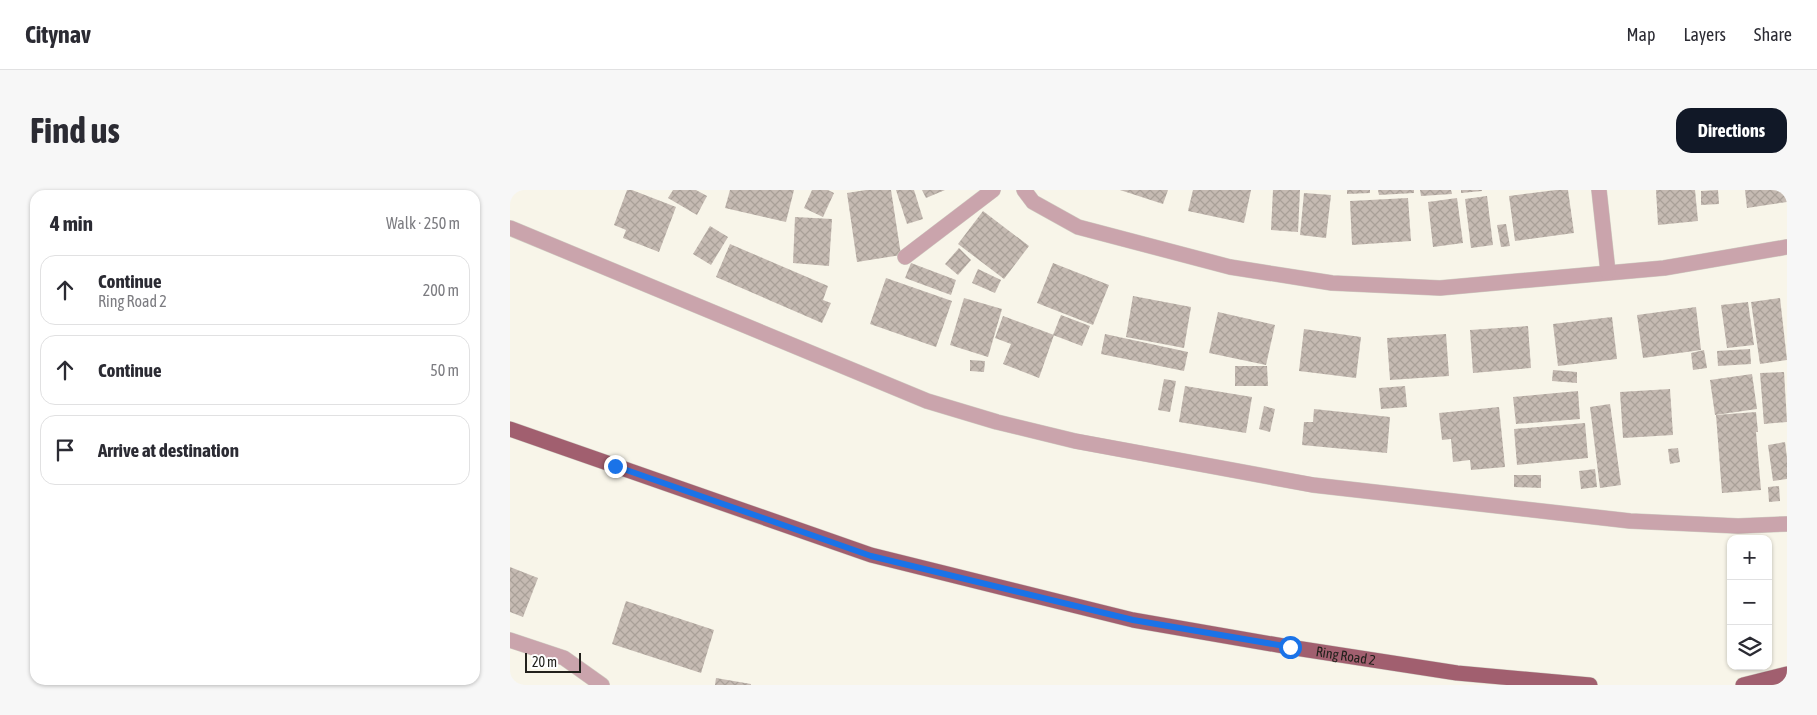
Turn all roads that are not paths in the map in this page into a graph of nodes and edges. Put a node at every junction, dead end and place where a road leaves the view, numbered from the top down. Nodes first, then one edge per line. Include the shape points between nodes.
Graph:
1 (993, 190) edge
2 (1024, 190) edge
3 (1599, 190) edge
4 (510, 228) edge
5 (1787, 248) edge
6 (905, 256) dead end
7 (1608, 272) junction
8 (510, 429) edge
9 (1787, 524) edge
10 (510, 640) edge
11 (1787, 674) edge
12 (602, 685) edge
13 (1590, 685) edge
14 (1743, 685) edge

1 - 6 street
2 - 7 street via 1033,202 1078,227 1230,267 1332,283 1440,288
3 - 7 street
4 - 9 street via 927,401 1075,441 1313,485 1630,521 1738,526
5 - 7 street via 1664,268
8 - 13 main road, Ring Road 2 via 871,556 1133,620 1457,673
10 - 12 street via 564,658
11 - 14 main road

